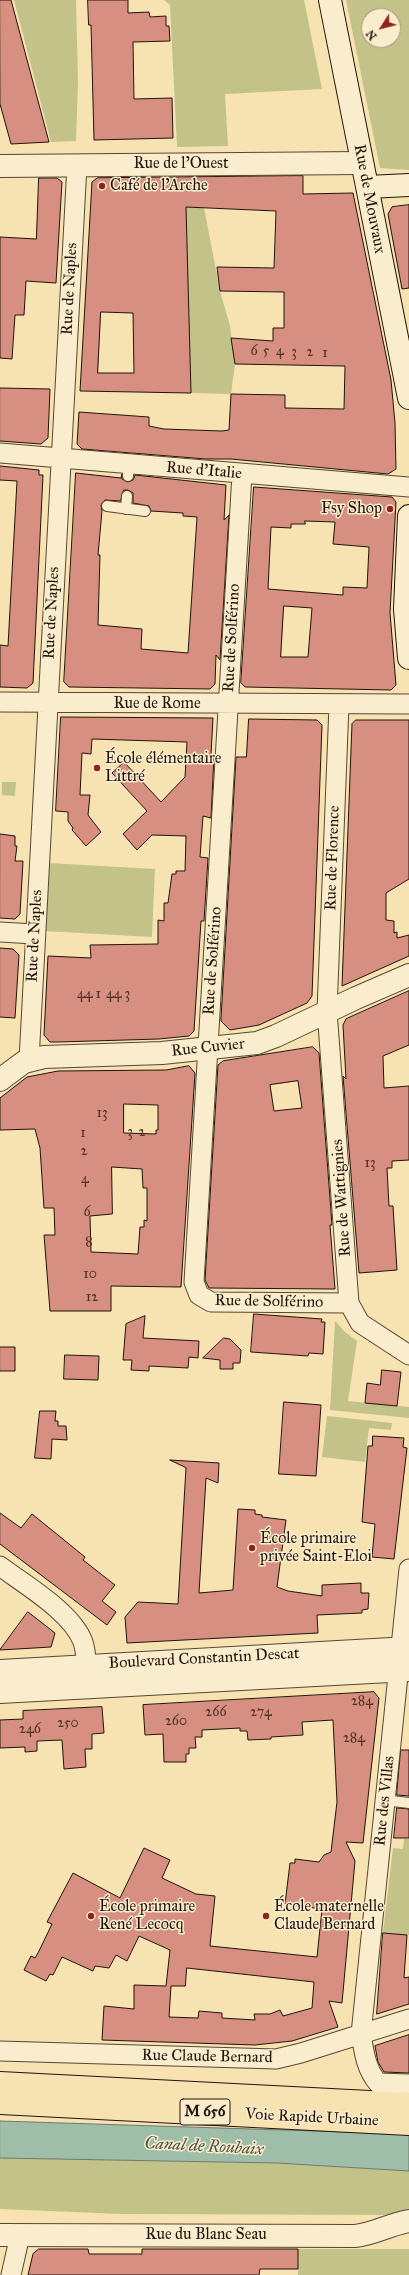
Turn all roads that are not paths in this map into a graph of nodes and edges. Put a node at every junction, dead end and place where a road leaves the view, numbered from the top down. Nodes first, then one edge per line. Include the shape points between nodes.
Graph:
1 (330, 0) edge
2 (362, 163) junction
3 (77, 165) junction
4 (0, 166) edge
5 (409, 185) edge
6 (368, 187) junction
7 (409, 398) edge
8 (0, 453) edge
9 (61, 458) junction
10 (242, 474) junction
11 (409, 488) edge
12 (127, 496) dead end
13 (107, 506) dead end
14 (126, 509) junction
15 (145, 511) dead end
16 (409, 516) edge
17 (408, 546) edge
18 (409, 658) edge
19 (229, 698) junction
20 (0, 702) edge
21 (47, 703) junction
22 (409, 704) edge
23 (339, 705) junction
24 (0, 932) edge
25 (34, 934) junction
26 (409, 975) edge
27 (327, 1011) junction
28 (207, 1048) junction
29 (29, 1060) junction
30 (0, 1080) edge
31 (350, 1303) junction
32 (409, 1355) edge
33 (0, 1566) edge
34 (409, 1569) edge
35 (405, 1648) edge
36 (86, 1665) junction
37 (404, 1670) edge
38 (0, 1671) edge
39 (88, 1687) junction
40 (0, 1692) edge
41 (400, 1737) edge
42 (384, 1800) junction
43 (409, 1803) edge
44 (409, 2019) edge
45 (361, 2034) junction
46 (0, 2051) edge
47 (0, 2076) edge
48 (0, 2083) edge
49 (409, 2084) edge
50 (138, 2090) junction
51 (0, 2103) edge
52 (409, 2104) edge
53 (409, 2124) edge
54 (409, 2221) edge
55 (10, 2235) edge
56 (11, 2275) edge

1 - 2 street, Rue de Mouvaux
2 - 3 street, Rue de l'Ouest
2 - 6 street, Rue de Mouvaux
3 - 4 street, Rue de l'Ouest
3 - 9 street, Rue de Naples
5 - 6 street
6 - 7 street, Rue de Mouvaux
8 - 9 street, Rue d'Italie
9 - 10 street, Rue d'Italie via 128,470
9 - 21 street, Rue de Naples
10 - 11 street, Rue d'Italie
10 - 19 street, Rue de Solférino
12 - 14 lane
13 - 14 lane
14 - 15 lane
16 - 17 street
17 - 18 street via 405,609
19 - 21 street, Rue de Rome
19 - 23 street, Rue de Rome
19 - 28 street, Rue de Solférino
20 - 21 street, Rue de Rome
21 - 25 street, Rue de Naples
22 - 23 street, Rue de Rome
23 - 27 street, Rue de Florence
24 - 25 street
25 - 29 street, Rue de Naples
26 - 27 street, Rue Cuvier
27 - 28 street, Rue Cuvier via 266,1040
27 - 31 street, Rue de Wattignies
28 - 29 street, Rue Cuvier via 162,1053 58,1056
28 - 31 street, Rue de Solférino via 194,1276 199,1295 211,1302 221,1303
29 - 30 street, Rue Cuvier
31 - 32 street, Rue de Wattignies via 360,1323
33 - 36 street via 70,1622 83,1642
34 - 35 street, Rue des Villas
35 - 36 street, Boulevard Constantin Descat
35 - 37 street, Rue des Villas
36 - 38 street, Boulevard Constantin Descat
36 - 39 street
37 - 39 street, Boulevard Constantin Descat
37 - 41 street, Rue des Villas
39 - 40 street, Boulevard Constantin Descat
41 - 42 street, Rue des Villas
42 - 43 lane
42 - 45 street, Rue des Villas
44 - 45 street, Rue Claude Bernard
45 - 46 street, Rue Claude Bernard via 276,2059
45 - 49 street, Rue des Villas via 366,2060 372,2076 378,2083
47 - 50 highway
48 - 50 highway, Voie Rapide Urbaine / M 656
50 - 52 highway, Voie Rapide Urbaine / M 656
51 - 53 highway, Voie Rapide Urbaine / M 656
54 - 55 street, Rue du Blanc Seau via 355,2236
55 - 56 street

